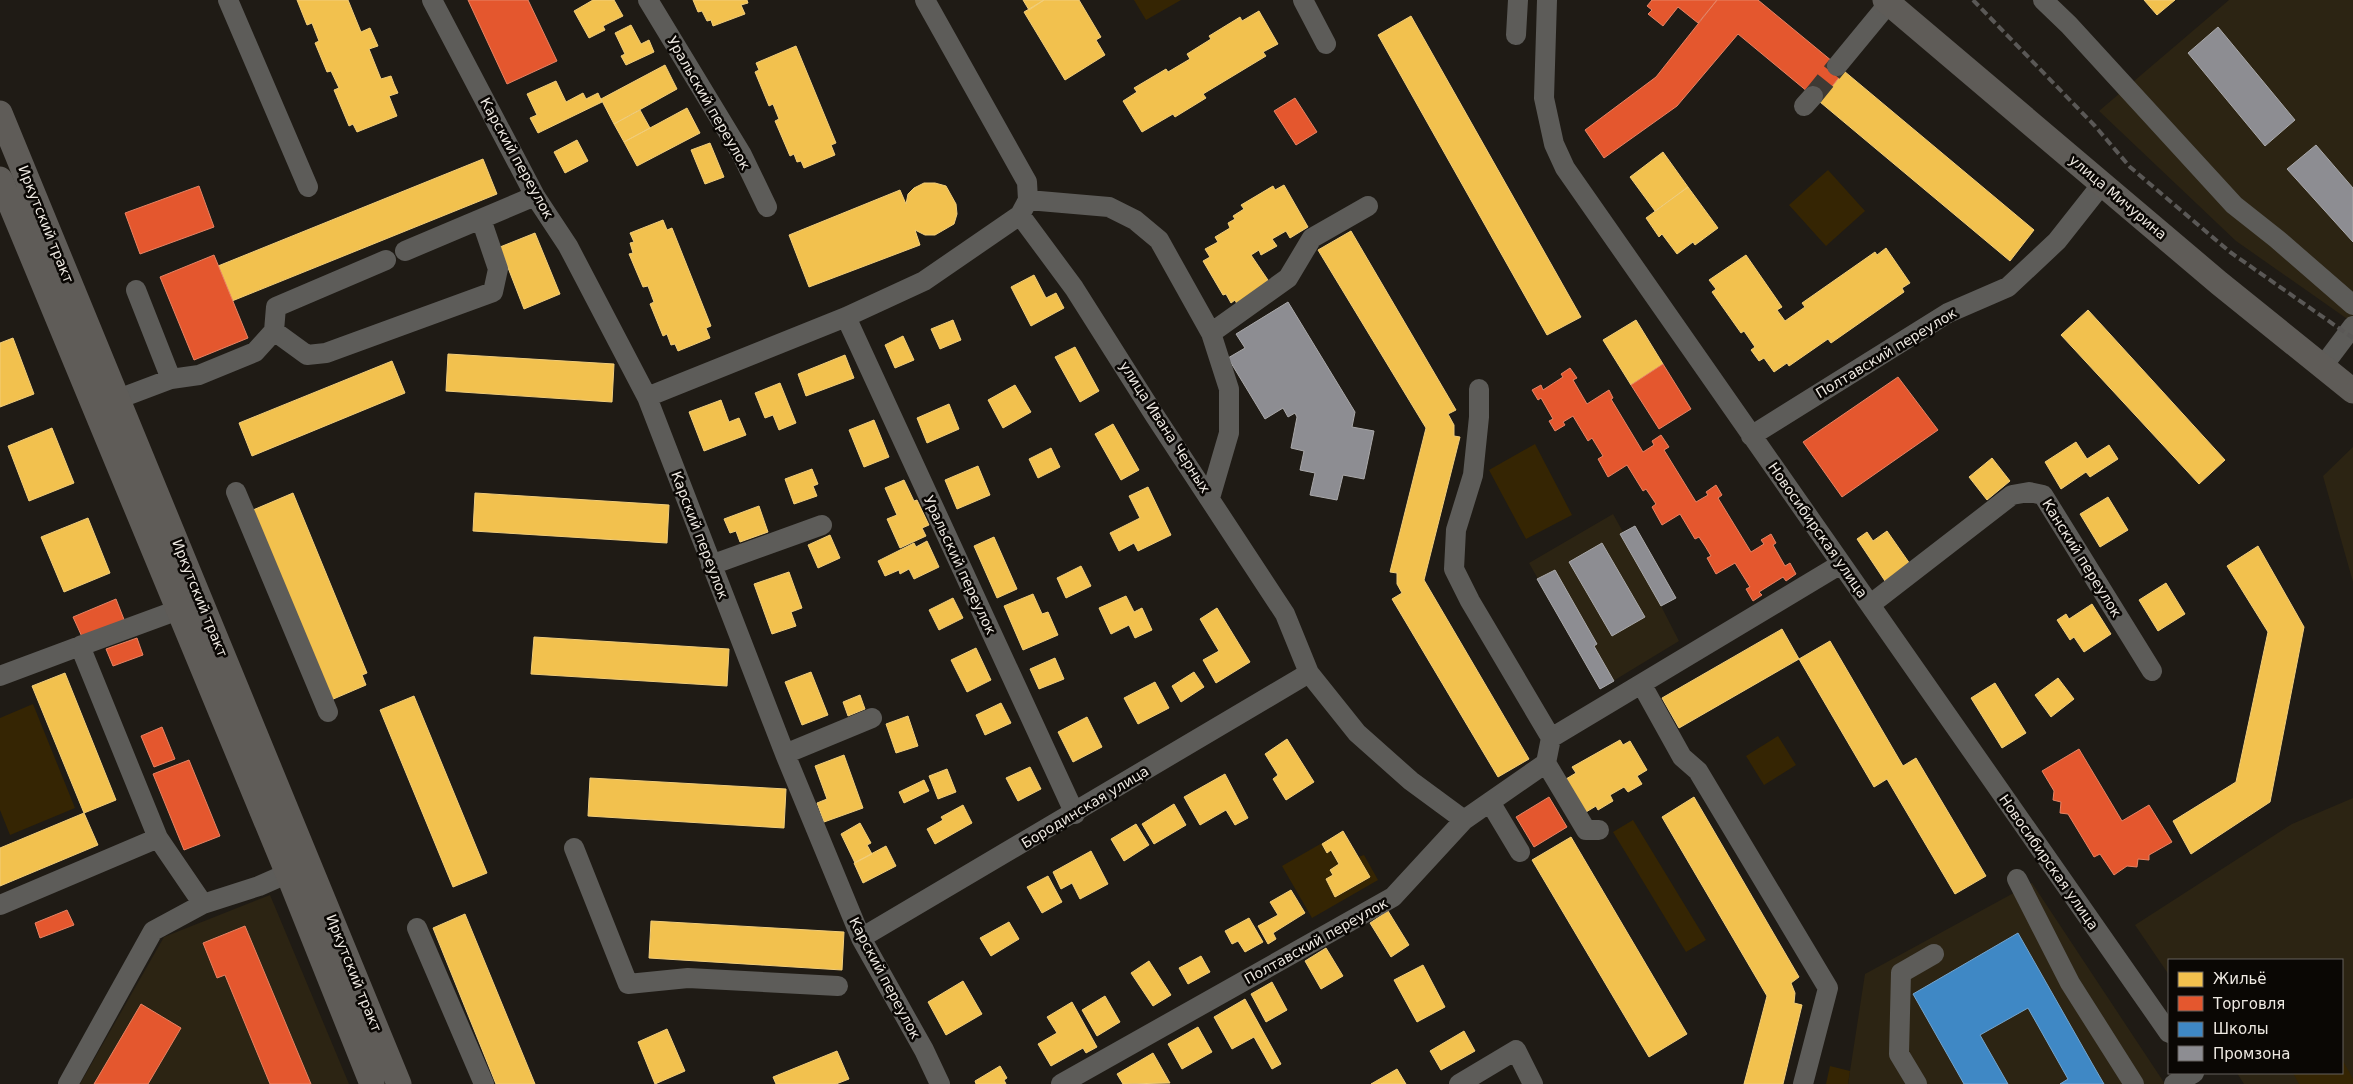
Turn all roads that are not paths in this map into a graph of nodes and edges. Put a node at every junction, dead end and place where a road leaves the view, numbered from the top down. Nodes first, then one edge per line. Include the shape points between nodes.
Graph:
1 (228, 0) edge
2 (432, 0) edge
3 (648, 0) edge
4 (1303, 0) edge
5 (1518, 0) edge
6 (1547, 0) edge
7 (2043, 0) edge
8 (1887, 1) edge
9 (930, 2) edge
10 (1516, 35) dead end
11 (1326, 44) dead end
12 (1837, 66) tunnel mouth
13 (0, 113) edge
14 (0, 179) edge
15 (2102, 184) junction
16 (308, 187) dead end
17 (535, 196) junction
18 (1368, 206) dead end
19 (767, 207) dead end
20 (1024, 207) junction
21 (481, 219) junction
22 (405, 251) dead end
23 (386, 260) dead end
24 (136, 290) dead end
25 (2353, 305) edge
26 (846, 316) junction
27 (2353, 326) edge
28 (274, 331) junction
29 (1211, 333) junction
30 (2323, 366) junction
31 (171, 379) junction
32 (1479, 389) dead end
33 (2353, 391) edge
34 (647, 397) junction
35 (118, 399) junction
36 (1751, 436) junction
37 (236, 492) dead end
38 (1210, 498) junction
39 (822, 525) dead end
40 (1841, 564) junction
41 (711, 565) junction
42 (1871, 604) junction
43 (178, 610) junction
44 (80, 646) junction
45 (2152, 671) dead end
46 (1309, 673) junction
47 (0, 676) edge
48 (1642, 685) junction
49 (328, 712) dead end
50 (872, 718) dead end
51 (1552, 738) junction
52 (785, 754) junction
53 (1546, 764) junction
54 (1490, 802) junction
55 (1074, 814) junction
56 (1464, 820) junction
57 (1598, 830) dead end
58 (158, 838) junction
59 (574, 848) dead end
60 (1520, 852) dead end
61 (298, 869) junction
62 (2017, 879) dead end
63 (203, 904) junction
64 (0, 905) edge
65 (417, 928) dead end
66 (861, 938) junction
67 (1934, 954) dead end
68 (838, 986) dead end
69 (2168, 1032) edge
70 (2194, 1074) edge
71 (2197, 1074) edge
72 (68, 1084) edge
73 (372, 1084) edge
74 (399, 1084) edge
75 (484, 1084) edge
76 (940, 1084) edge
77 (1061, 1084) edge
78 (1459, 1084) edge
79 (1533, 1084) edge
80 (1804, 1084) edge
81 (1916, 1084) edge
82 (2134, 1084) edge
83 (2174, 1084) edge
84 (2206, 1084) edge

1 - 16 street
2 - 17 street, Карский переулок
3 - 19 street, Уральский переулок via 742,155
4 - 11 street
5 - 10 street
6 - 36 street, Новосибирская улица via 1544,98 1554,144 1565,168
7 - 25 street via 2070,24 2234,206
8 - 12 street
8 - 15 main road, улица Мичурина
9 - 20 street, улица Ивана Черных via 1028,182
13 - 35 main road, Иркутский тракт
14 - 43 main road, Иркутский тракт
15 - 30 main road, улица Мичурина
15 - 36 street, Полтавский переулок via 2057,241 2008,287 1948,312
17 - 21 street
17 - 34 street, Карский переулок via 568,246
18 - 29 street via 1312,238 1288,278
20 - 26 street via 924,281
20 - 29 street via 1109,207 1136,220 1158,240
20 - 38 street, улица Ивана Черных
21 - 22 street
21 - 28 street via 498,269 493,292 326,353 307,355
23 - 28 street via 276,307
24 - 31 street
26 - 34 street
26 - 55 street, Уральский переулок
27 - 30 street
28 - 31 street via 255,352 199,375
29 - 38 street via 1229,389 1229,433
30 - 33 main road, улица Мичурина
31 - 35 street
32 - 51 street via 1473,475 1456,530 1454,569
34 - 41 street, Карский переулок
35 - 61 main road, Иркутский тракт
36 - 40 street, Новосибирская улица
37 - 49 street
38 - 46 street, улица Ивана Черных via 1285,614
39 - 41 street
40 - 42 street, Новосибирская улица
40 - 48 street
41 - 52 street, Карский переулок
42 - 45 street, Канский переулок via 2012,496 2029,492 2042,495
42 - 69 street, Новосибирская улица
43 - 44 street
43 - 61 main road, Иркутский тракт
44 - 47 street
44 - 58 street
46 - 55 street, Бородинская улица
46 - 56 street, улица Ивана Черных via 1357,733 1411,781
48 - 51 street
48 - 80 street via 1682,757 1698,771 1828,988
50 - 52 street
51 - 53 street
52 - 66 street, Карский переулок
53 - 54 street, Полтавский переулок
53 - 57 street via 1586,830
54 - 56 street, Полтавский переулок
54 - 60 street
55 - 66 street, Бородинская улица
56 - 77 street, Полтавский переулок via 1393,897
58 - 63 street
58 - 64 street
59 - 68 street via 628,984 688,978
61 - 63 street
61 - 73 main road, Иркутский тракт
61 - 74 main road, Иркутский тракт
62 - 82 street via 2070,983
63 - 72 street via 153,931
65 - 75 street
66 - 76 street, Карский переулок
67 - 81 street via 1901,973 1899,1054
70 - 83 street
71 - 84 street
78 - 79 street via 1516,1050

